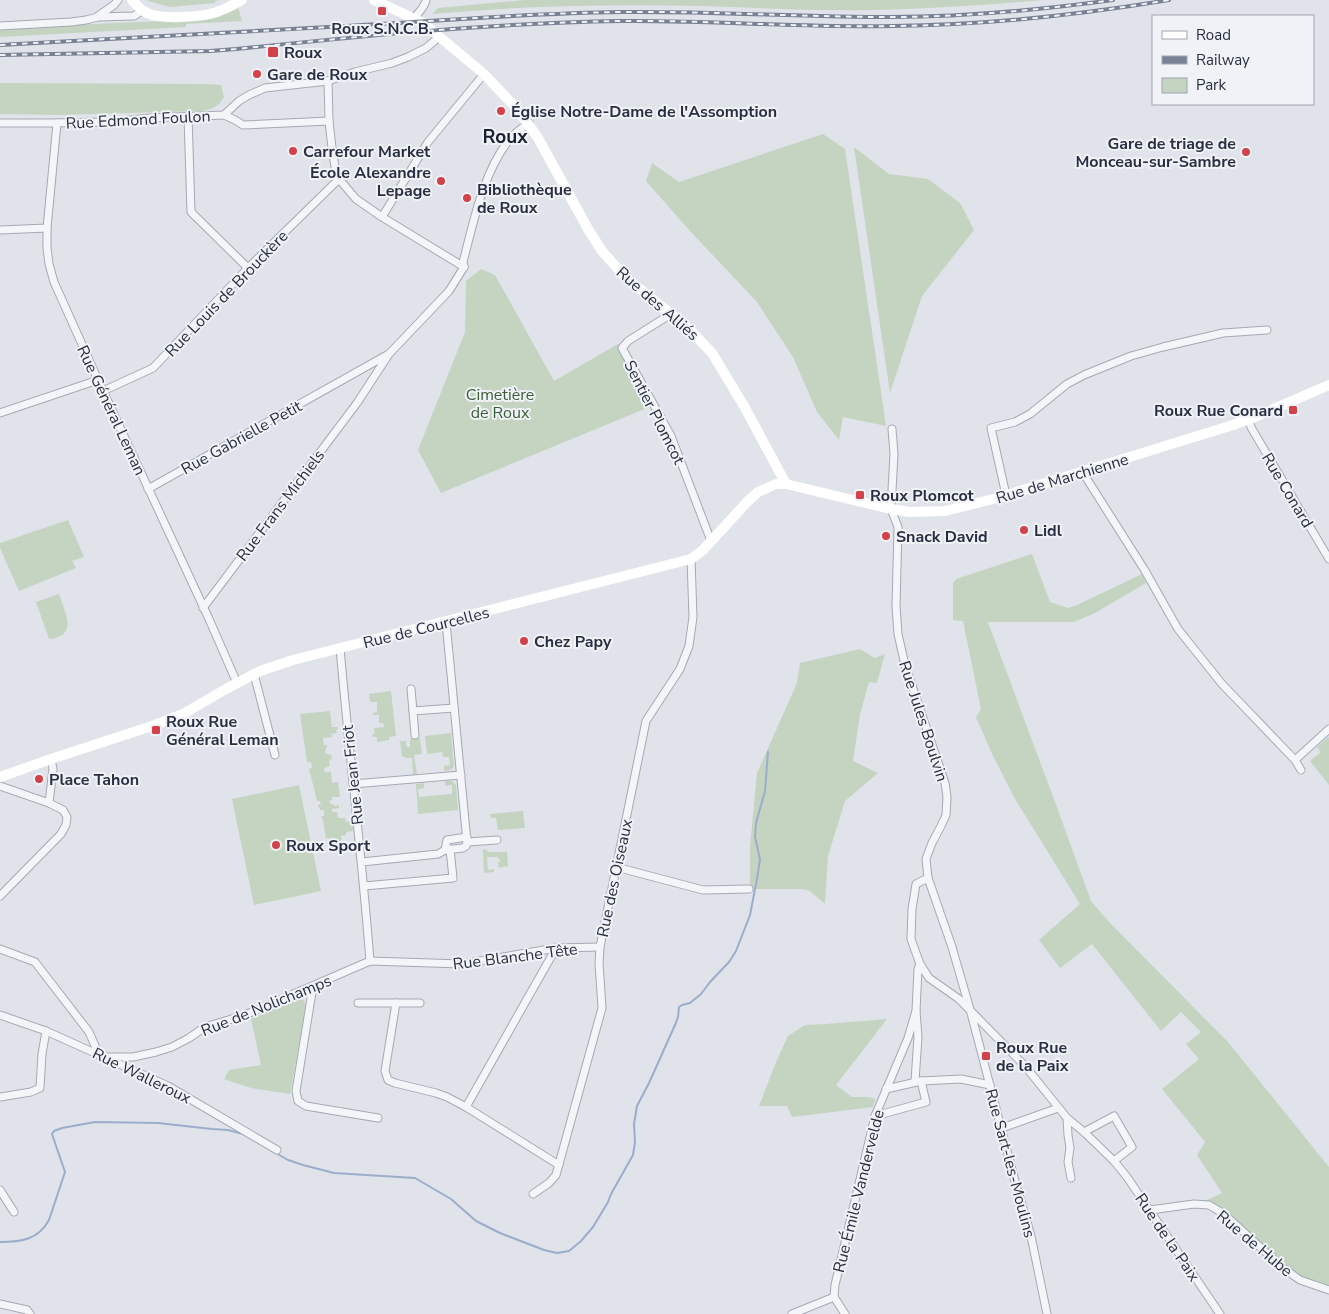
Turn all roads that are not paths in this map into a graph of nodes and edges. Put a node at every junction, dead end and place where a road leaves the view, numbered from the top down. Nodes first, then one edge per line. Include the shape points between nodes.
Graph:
1 (118, 0) edge
2 (133, 0) edge
3 (231, 0) edge
4 (242, 0) edge
5 (374, 0) edge
6 (426, 0) edge
7 (142, 10) junction
8 (98, 17) junction
9 (414, 18) junction
10 (0, 26) edge
11 (439, 36) junction
12 (484, 74) junction
13 (328, 81) junction
14 (224, 115) junction
15 (188, 116) junction
16 (329, 121) junction
17 (0, 123) edge
18 (57, 123) junction
19 (528, 124) junction
20 (339, 179) junction
21 (382, 217) junction
22 (47, 228) junction
23 (0, 230) edge
24 (464, 267) junction
25 (248, 268) junction
26 (671, 314) junction
27 (1267, 330) dead end
28 (389, 354) junction
29 (98, 380) junction
30 (1329, 385) edge
31 (103, 391) junction
32 (0, 413) edge
33 (1248, 420) junction
34 (892, 430) dead end
35 (1084, 472) junction
36 (786, 484) junction
37 (148, 489) junction
38 (1006, 495) junction
39 (891, 509) junction
40 (711, 541) junction
41 (692, 559) junction
42 (1329, 559) edge
43 (204, 608) junction
44 (446, 622) junction
45 (340, 648) junction
46 (254, 674) junction
47 (237, 684) junction
48 (411, 689) dead end
49 (454, 708) junction
50 (413, 711) junction
51 (1329, 729) edge
52 (415, 735) dead end
53 (275, 755) dead end
54 (51, 759) junction
55 (1294, 760) junction
56 (1301, 770) dead end
57 (461, 775) junction
58 (0, 777) edge
59 (353, 784) junction
60 (49, 803) junction
61 (496, 840) dead end
62 (467, 842) junction
63 (448, 849) junction
64 (362, 862) junction
65 (616, 867) junction
66 (928, 878) junction
67 (364, 886) junction
68 (750, 889) dead end
69 (0, 896) edge
70 (600, 947) junction
71 (556, 948) junction
72 (0, 949) edge
73 (370, 961) junction
74 (920, 964) junction
75 (313, 986) junction
76 (358, 1003) dead end
77 (396, 1003) junction
78 (420, 1003) dead end
79 (916, 1011) junction
80 (972, 1013) junction
81 (0, 1015) edge
82 (46, 1030) junction
83 (101, 1056) junction
84 (918, 1081) junction
85 (990, 1085) junction
86 (886, 1089) junction
87 (0, 1097) edge
88 (466, 1107) junction
89 (1058, 1108) junction
90 (875, 1116) junction
91 (378, 1118) dead end
92 (1067, 1118) junction
93 (1002, 1128) junction
94 (1084, 1132) junction
95 (277, 1150) dead end
96 (1114, 1161) junction
97 (559, 1165) junction
98 (1071, 1178) dead end
99 (0, 1190) edge
100 (533, 1194) dead end
101 (1150, 1210) junction
102 (14, 1212) dead end
103 (1329, 1290) edge
104 (834, 1297) junction
105 (0, 1304) edge
106 (30, 1314) edge
107 (792, 1314) edge
108 (845, 1314) edge
109 (1047, 1314) edge
110 (1220, 1314) edge

1 - 8 street
2 - 3 main road via 164,11 206,9
2 - 7 main road
4 - 7 main road via 218,12 196,16 164,17
5 - 9 main road, Rue des Alliés
6 - 9 street
7 - 8 street via 134,16
8 - 10 street via 71,22
9 - 11 main road, Rue des Alliés
11 - 12 main road, Rue des Alliés
11 - 13 street, Rue Edmond Foulon via 426,48 408,57
12 - 19 main road, Rue des Alliés
12 - 21 street via 428,142
13 - 14 street, Rue Edmond Foulon via 265,88 238,101
13 - 16 street
14 - 15 street, Rue Edmond Foulon
14 - 16 street via 243,125
15 - 18 street, Rue Edmond Foulon
15 - 25 street via 191,212
16 - 20 street
17 - 18 street, Rue Edmond Foulon
18 - 22 street, Rue Général Leman
19 - 24 street via 509,140 486,183 462,262
19 - 26 main road, Rue des Alliés via 602,251 625,277
20 - 21 street via 356,198
20 - 25 street, Rue Louis de Brouckère
21 - 24 street
22 - 23 street
22 - 29 street, Rue Général Leman via 49,264 54,282
24 - 28 street via 449,291
25 - 31 street, Rue Louis de Brouckère via 153,368
26 - 36 main road, Rue des Alliés via 697,336 716,359
26 - 40 street, Sentier Plomcot via 622,348 671,436
27 - 38 street via 1223,333 1131,356 1068,384 1015,422 991,428
28 - 37 street, Rue Gabrielle Petit
28 - 43 street, Rue Frans Michiels via 357,403
29 - 31 street, Rue Général Leman
29 - 32 street
30 - 33 main road, Rue de Marchienne
31 - 37 street, Rue Général Leman
33 - 35 main road, Rue de Marchienne
33 - 42 street, Rue Conard
34 - 39 street, Rue Jules Boulvin
35 - 38 main road, Rue de Marchienne
35 - 55 street via 1178,628 1222,684
36 - 39 main road, Rue de Marchienne
36 - 40 main road, Rue de Courcelles via 776,484 758,492
37 - 43 street, Rue Général Leman
38 - 39 main road, Rue de Marchienne via 945,511
39 - 66 street, Rue Jules Boulvin via 898,527 898,634 947,797 946,815 926,860
40 - 41 main road, Rue de Courcelles
41 - 44 main road, Rue de Courcelles
41 - 65 street, Rue des Oiseaux via 690,646 680,669 646,721
43 - 47 street, Rue Général Leman
44 - 45 main road, Rue de Courcelles
44 - 49 street
45 - 46 main road, Rue de Courcelles
45 - 59 street, Rue Jean Friot
46 - 47 main road, Rue de Courcelles
46 - 53 street
47 - 54 main road, Rue de Courcelles via 183,714
48 - 50 street
49 - 50 street
49 - 57 street
50 - 52 street
51 - 55 street
54 - 58 main road, Rue de Courcelles
54 - 60 street
55 - 56 street
57 - 59 street
57 - 62 street
58 - 60 street, Rue de Courcelles
59 - 64 street, Rue Jean Friot
60 - 69 street via 63,810 67,817 66,825
61 - 62 street
62 - 63 street via 446,840
63 - 64 street via 438,854
63 - 67 street via 453,878
64 - 67 street, Rue Jean Friot
65 - 68 street via 703,890
65 - 70 street, Rue des Oiseaux
66 - 74 street via 916,884 912,909 911,939
66 - 80 street, Rue Jules Boulvin
67 - 73 street, Rue Jean Friot
70 - 71 street, Rue Blanche Tête
70 - 97 street, Rue des Oiseaux via 602,1008
71 - 73 street, Rue Blanche Tête via 462,964
71 - 88 street
72 - 83 street via 34,962 89,1032
73 - 75 street, Rue de Nolichamps
74 - 79 street
74 - 80 street, Rue de la Paix via 929,978
75 - 83 street, Rue de Nolichamps via 245,1015 205,1027 164,1049 133,1057
75 - 91 street via 296,1091 298,1101 306,1106
76 - 77 street
77 - 78 street
77 - 88 street via 385,1071 388,1080 436,1092
79 - 84 street
79 - 86 street, Rue Émile Vandervelde
80 - 85 street, Rue Sart-les-Moulins
80 - 89 street, Rue de la Paix via 1025,1066
81 - 82 street, Rue Walleroux
82 - 83 street, Rue Walleroux
82 - 87 street via 40,1088
83 - 95 street, Rue Walleroux via 168,1086
84 - 85 street via 961,1080
84 - 86 street
84 - 90 street via 926,1102
85 - 93 street, Rue Sart-les-Moulins
86 - 90 street, Rue Émile Vandervelde
88 - 97 street
89 - 92 street, Rue de la Paix
89 - 93 street
90 - 104 street, Rue Émile Vandervelde
92 - 94 street, Rue de la Paix
92 - 98 street
93 - 109 street, Rue Sart-les-Moulins via 1031,1236
94 - 96 street, Rue de la Paix
94 - 96 street via 1114,1116 1132,1147
96 - 101 street, Rue de la Paix
97 - 100 street, Rue des Oiseaux via 549,1183
99 - 102 street
101 - 103 street, Rue de Hube via 1209,1205 1224,1214 1294,1276
101 - 110 street, Rue de la Paix
104 - 107 street
104 - 108 street
105 - 106 street via 27,1310

